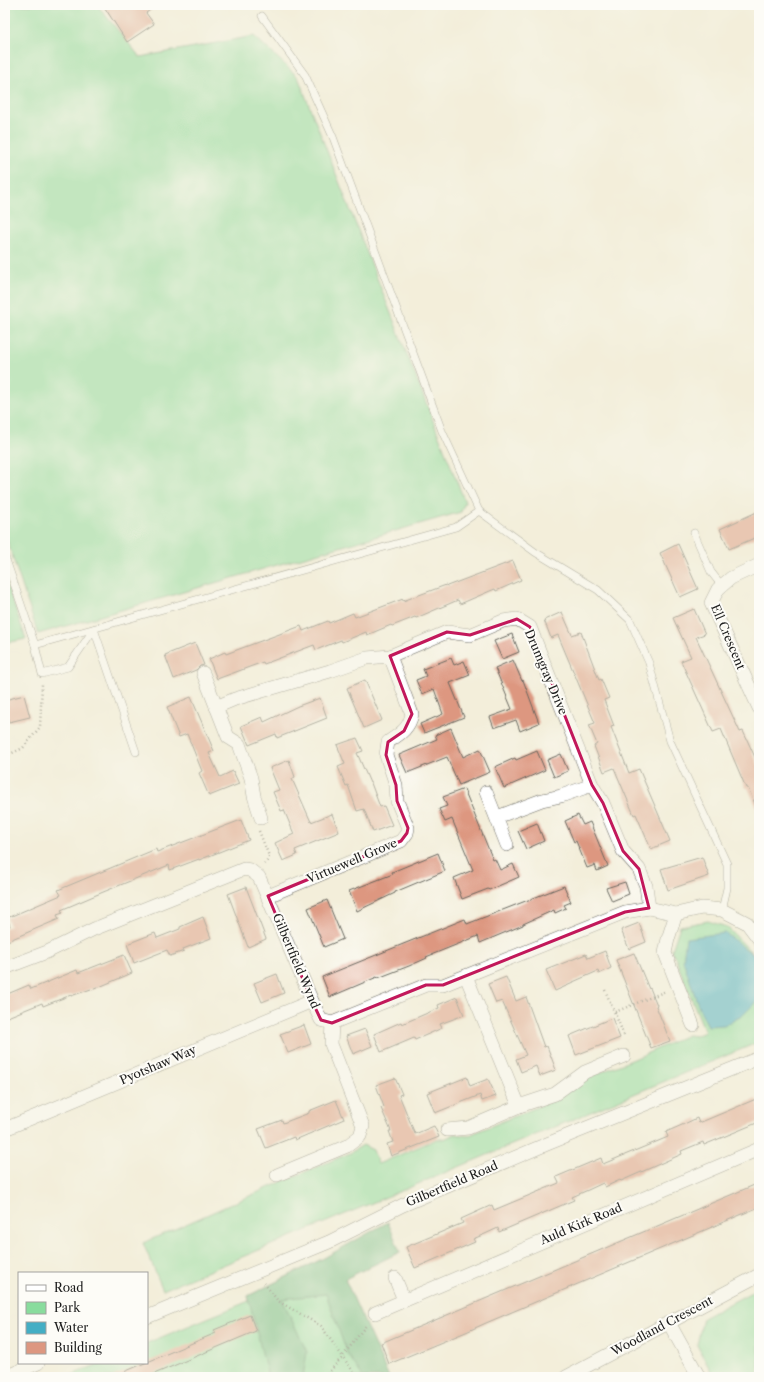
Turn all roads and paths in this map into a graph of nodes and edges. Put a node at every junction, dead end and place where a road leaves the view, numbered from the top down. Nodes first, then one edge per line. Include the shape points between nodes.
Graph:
1 (262, 16) dead end
2 (479, 511) junction
3 (694, 533) dead end
4 (5, 557) edge
5 (759, 565) edge
6 (722, 586) junction
7 (94, 629) junction
8 (35, 645) junction
9 (390, 656) junction
10 (203, 673) dead end
11 (42, 674) junction
12 (216, 707) junction
13 (759, 708) edge
14 (136, 752) dead end
15 (5, 755) edge
16 (592, 785) junction
17 (486, 792) dead end
18 (497, 817) junction
19 (261, 818) dead end
20 (507, 845) dead end
21 (268, 896) junction
22 (649, 908) junction
23 (722, 910) junction
24 (676, 914) junction
25 (759, 939) edge
26 (5, 968) edge
27 (466, 976) junction
28 (677, 986) junction
29 (605, 990) dead end
30 (312, 1001) junction
31 (615, 1012) junction
32 (332, 1023) junction
33 (693, 1025) dead end
34 (624, 1035) dead end
35 (624, 1056) dead end
36 (759, 1058) edge
37 (519, 1106) junction
38 (5, 1129) edge
39 (447, 1130) dead end
40 (759, 1149) edge
41 (277, 1175) dead end
42 (255, 1272) junction
43 (759, 1275) edge
44 (395, 1278) dead end
45 (404, 1300) junction
46 (375, 1313) joint
47 (148, 1317) edge
48 (669, 1323) junction
49 (343, 1356) junction
50 (36, 1364) edge
51 (5, 1377) edge
52 (325, 1377) edge
53 (357, 1377) edge
54 (566, 1377) edge
55 (699, 1377) edge

1 - 2 lane via 305,75 333,137 442,431
2 - 7 lane via 456,527
2 - 23 lane via 535,552 598,590 630,620 649,662 670,741 727,864 727,888
3 - 6 lane via 711,572
4 - 8 lane
5 - 6 street, Ell Crescent via 731,578
6 - 13 street, Ell Crescent via 711,603
7 - 8 lane
7 - 11 lane via 68,667
7 - 14 lane
8 - 11 lane
9 - 12 street, Drumgray Drive via 367,658 235,698
9 - 16 street, Drumgray Drive via 447,632 470,635 503,621 517,619 530,627
9 - 21 street, Virtuewell Grove via 412,714 404,731 388,742 386,755 396,785 397,801 408,828 407,833 401,841
10 - 12 street
11 - 15 path via 40,727 23,748
12 - 19 street via 228,738 239,744
16 - 18 street
16 - 22 street, Drumgray Drive via 603,803 623,851 639,869 646,886
17 - 18 street
18 - 20 street
21 - 26 street, Gilbertfield Wynd via 256,873 244,869
21 - 30 street, Gilbertfield Wynd
22 - 24 street
22 - 27 street via 625,912
23 - 24 street via 702,908
23 - 25 street via 747,923
24 - 28 street via 666,953
27 - 32 street via 443,985 426,985
27 - 37 street
28 - 31 path
28 - 33 street
29 - 31 path
30 - 32 street, Gilbertfield Wynd via 321,1020
30 - 38 street, Pyotshaw Way
31 - 34 path
32 - 41 street via 330,1044 363,1126 360,1136 347,1146
35 - 37 street via 585,1072 555,1094
36 - 42 street, Gilbertfield Road via 403,1205 329,1242
37 - 39 street via 468,1128
40 - 45 street, Auld Kirk Road
42 - 47 street, Gilbertfield Road
42 - 49 path via 278,1301 321,1326
43 - 48 street, Woodland Crescent
44 - 45 street
45 - 46 street, Auld Kirk Road
46 - 49 path
48 - 54 street, Woodland Crescent
48 - 55 street
49 - 52 path
49 - 53 path
50 - 51 street

